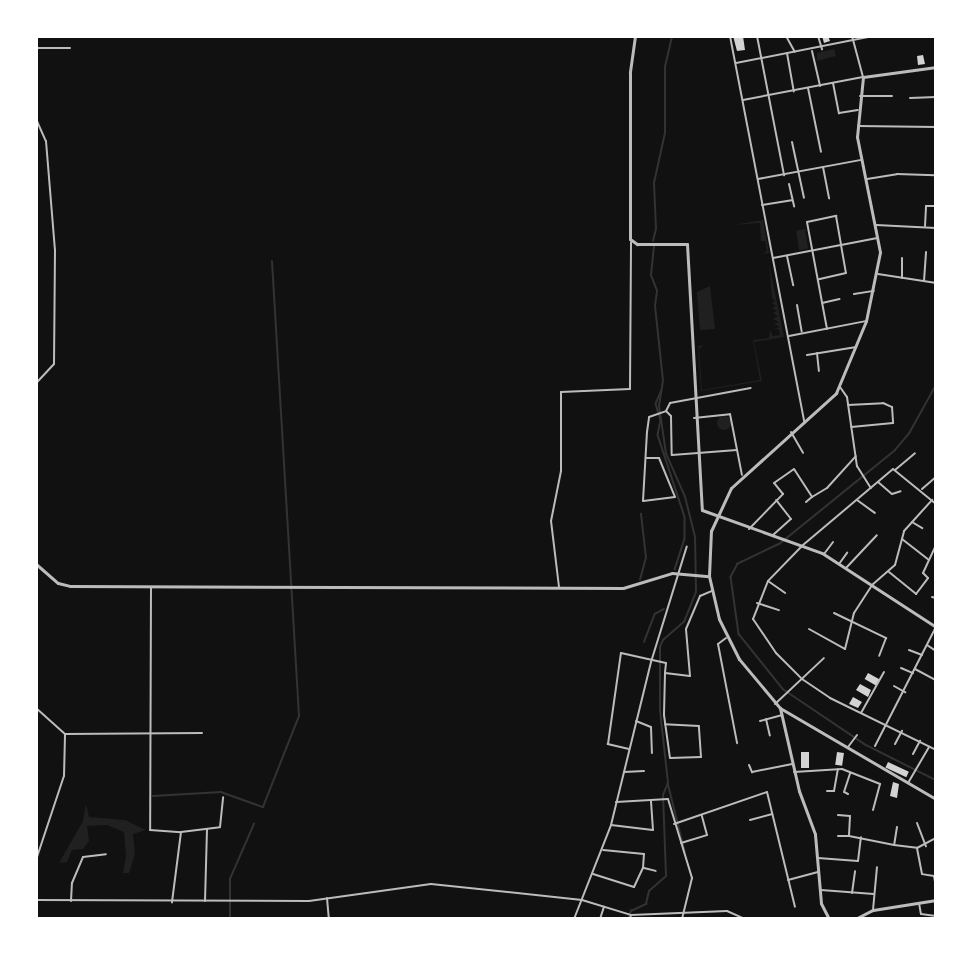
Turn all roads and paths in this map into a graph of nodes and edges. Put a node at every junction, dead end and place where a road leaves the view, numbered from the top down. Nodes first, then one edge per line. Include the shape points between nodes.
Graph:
1 (634, 36) edge
2 (730, 36) edge
3 (757, 36) edge
4 (786, 36) edge
5 (818, 36) edge
6 (852, 36) edge
7 (874, 36) edge
8 (854, 42) junction
9 (36, 48) edge
10 (70, 48) dead end
11 (822, 49) junction
12 (812, 51) junction
13 (795, 52) junction
14 (787, 53) junction
15 (761, 58) junction
16 (735, 63) junction
17 (936, 67) edge
18 (863, 77) junction
19 (833, 83) junction
20 (820, 86) junction
21 (808, 88) junction
22 (794, 91) junction
23 (768, 96) junction
24 (860, 96) junction
25 (891, 96) dead end
26 (936, 97) edge
27 (910, 98) dead end
28 (743, 100) junction
29 (858, 110) junction
30 (36, 119) edge
31 (857, 126) junction
32 (936, 127) edge
33 (792, 142) dead end
34 (821, 153) dead end
35 (861, 160) junction
36 (936, 164) edge
37 (823, 167) junction
38 (798, 172) junction
39 (784, 175) junction
40 (758, 180) junction
41 (866, 180) junction
42 (789, 183) dead end
43 (804, 198) dead end
44 (829, 198) dead end
45 (792, 200) junction
46 (762, 205) junction
47 (794, 206) dead end
48 (936, 206) edge
49 (876, 225) junction
50 (925, 226) junction
51 (936, 228) edge
52 (878, 238) junction
53 (631, 242) junction
54 (840, 245) junction
55 (812, 251) junction
56 (926, 252) dead end
57 (787, 255) junction
58 (772, 258) junction
59 (902, 258) dead end
60 (878, 274) junction
61 (902, 278) junction
62 (818, 280) junction
63 (924, 281) junction
64 (936, 283) edge
65 (793, 285) dead end
66 (874, 291) junction
67 (854, 294) dead end
68 (840, 300) dead end
69 (822, 303) junction
70 (797, 305) dead end
71 (866, 321) junction
72 (827, 329) junction
73 (802, 333) junction
74 (788, 336) junction
75 (856, 346) junction
76 (817, 353) junction
77 (807, 355) dead end
78 (819, 371) dead end
79 (36, 383) edge
80 (840, 387) junction
81 (751, 388) dead end
82 (694, 398) junction
83 (848, 405) junction
84 (665, 411) junction
85 (694, 418) junction
86 (804, 422) junction
87 (851, 428) junction
88 (791, 432) junction
89 (737, 450) junction
90 (803, 453) dead end
91 (915, 453) dead end
92 (697, 454) junction
93 (856, 456) junction
94 (646, 458) junction
95 (895, 470) junction
96 (742, 476) junction
97 (936, 477) edge
98 (933, 480) junction
99 (878, 482) junction
100 (936, 483) edge
101 (871, 488) junction
102 (921, 489) junction
103 (901, 491) dead end
104 (812, 497) junction
105 (776, 500) junction
106 (857, 500) junction
107 (932, 500) junction
108 (806, 502) dead end
109 (936, 504) edge
110 (875, 513) dead end
111 (716, 516) junction
112 (912, 522) junction
113 (922, 528) dead end
114 (749, 529) junction
115 (877, 535) dead end
116 (771, 536) junction
117 (902, 538) junction
118 (833, 542) dead end
119 (936, 545) edge
120 (687, 546) dead end
121 (802, 546) junction
122 (847, 553) dead end
123 (824, 554) junction
124 (928, 559) junction
125 (36, 564) edge
126 (839, 564) junction
127 (846, 568) junction
128 (889, 572) junction
129 (677, 574) junction
130 (709, 576) junction
131 (768, 581) junction
132 (872, 585) junction
133 (152, 587) junction
134 (559, 587) junction
135 (712, 591) junction
136 (785, 592) dead end
137 (757, 603) junction
138 (779, 610) dead end
139 (834, 613) dead end
140 (851, 623) junction
141 (936, 627) edge
142 (809, 629) dead end
143 (726, 638) junction
144 (927, 645) junction
145 (909, 650) dead end
146 (936, 651) edge
147 (922, 655) junction
148 (879, 656) dead end
149 (824, 658) dead end
150 (651, 662) junction
151 (901, 668) dead end
152 (915, 669) junction
153 (884, 672) dead end
154 (665, 673) junction
155 (913, 673) junction
156 (802, 679) junction
157 (936, 680) edge
158 (894, 686) dead end
159 (905, 692) junction
160 (775, 704) junction
161 (36, 708) edge
162 (780, 708) junction
163 (861, 713) junction
164 (782, 715) junction
165 (766, 719) junction
166 (760, 721) dead end
167 (636, 722) junction
168 (665, 724) junction
169 (889, 725) junction
170 (902, 731) junction
171 (152, 733) junction
172 (202, 733) dead end
173 (65, 734) junction
174 (856, 735) dead end
175 (770, 736) dead end
176 (920, 741) junction
177 (737, 744) dead end
178 (895, 744) dead end
179 (875, 746) dead end
180 (929, 747) junction
181 (847, 748) junction
182 (630, 749) junction
183 (936, 750) edge
184 (652, 753) dead end
185 (913, 754) dead end
186 (792, 764) junction
187 (749, 765) dead end
188 (838, 769) junction
189 (644, 771) dead end
190 (624, 772) junction
191 (794, 772) junction
192 (850, 772) junction
193 (908, 784) junction
194 (826, 791) dead end
195 (848, 794) dead end
196 (223, 797) dead end
197 (936, 799) edge
198 (651, 801) junction
199 (616, 802) junction
200 (873, 810) dead end
201 (772, 814) junction
202 (838, 815) dead end
203 (702, 816) junction
204 (750, 820) dead end
205 (916, 822) dead end
206 (676, 823) junction
207 (611, 825) junction
208 (897, 827) dead end
209 (207, 829) junction
210 (181, 832) junction
211 (838, 836) dead end
212 (849, 836) junction
213 (861, 837) junction
214 (936, 838) edge
215 (682, 843) junction
216 (894, 845) junction
217 (926, 846) junction
218 (917, 848) junction
219 (603, 850) junction
220 (106, 854) dead end
221 (817, 858) junction
222 (36, 860) edge
223 (877, 867) dead end
224 (643, 868) junction
225 (855, 871) dead end
226 (656, 872) dead end
227 (818, 872) junction
228 (593, 874) junction
229 (935, 874) edge
230 (788, 880) junction
231 (936, 886) edge
232 (820, 890) junction
233 (852, 893) junction
234 (874, 894) junction
235 (327, 898) junction
236 (36, 900) edge
237 (582, 900) junction
238 (936, 900) edge
239 (71, 901) junction
240 (172, 902) junction
241 (205, 902) junction
242 (919, 903) junction
243 (795, 907) dead end
244 (604, 908) junction
245 (873, 910) junction
246 (685, 913) junction
247 (921, 914) junction
248 (630, 916) edge
249 (936, 916) edge
250 (329, 919) edge
251 (574, 919) edge
252 (600, 919) edge
253 (682, 919) edge
254 (745, 919) edge
255 (829, 919) edge
256 (855, 919) edge
257 (921, 919) edge

1 - 53 street via 630,73
2 - 16 street
3 - 15 street
4 - 13 street
5 - 11 street
6 - 8 street
7 - 8 street
8 - 11 street
8 - 18 street
9 - 10 street
11 - 12 street
12 - 13 street
12 - 20 street
13 - 14 street
14 - 15 street
14 - 22 street
15 - 16 street
15 - 23 street
16 - 28 street
17 - 18 street
18 - 19 street
18 - 24 street
19 - 20 street
19 - 29 street via 839,113
20 - 21 street
21 - 22 street
21 - 34 street
22 - 23 street
23 - 28 street
23 - 39 street
24 - 25 street
24 - 29 street
26 - 27 street
28 - 40 street
29 - 31 street
30 - 79 street via 46,141 55,250 54,364
31 - 32 street
31 - 35 street
33 - 38 street
35 - 37 street
35 - 41 street
36 - 41 street via 935,175 897,174
37 - 38 street
37 - 44 street
38 - 39 street
38 - 43 street
39 - 40 street
40 - 46 street
41 - 49 street
42 - 45 street
45 - 46 street
45 - 47 street
46 - 58 street
48 - 50 street via 926,206
49 - 50 street
49 - 52 street
50 - 51 street
52 - 54 street
52 - 60 street
53 - 82 street via 687,244 697,381
53 - 134 street via 630,389 561,392 561,471 551,513
54 - 55 street
54 - 55 street via 836,216 807,222
54 - 62 street via 846,273
55 - 57 street
55 - 62 street
56 - 63 street
57 - 58 street
57 - 65 street
58 - 74 street
59 - 61 street
60 - 61 street
60 - 66 street
61 - 63 street
62 - 69 street
63 - 64 street
66 - 67 street
66 - 71 street
68 - 69 street
69 - 72 street
70 - 73 street
71 - 72 street
71 - 75 street
72 - 73 street
73 - 74 street
74 - 86 street
75 - 76 street
75 - 80 street
76 - 77 street
76 - 78 street
80 - 83 street
80 - 86 street
81 - 82 street
82 - 84 street via 670,403
82 - 85 street
83 - 87 street
83 - 87 street via 883,403 892,407 893,423
84 - 92 street via 671,416 672,455
84 - 94 street via 649,417
85 - 89 street via 730,414
85 - 92 street
86 - 88 street
87 - 93 street
88 - 90 street
88 - 96 street
89 - 92 street
89 - 96 street
91 - 95 street
92 - 111 street via 700,506
93 - 101 street via 860,474
93 - 104 street via 827,488
94 - 94 street via 643,501 675,497 659,458
95 - 99 street
95 - 102 street
96 - 111 street via 724,496
97 - 98 street
98 - 100 street
98 - 102 street
99 - 101 street
99 - 103 street via 892,494
101 - 106 street
102 - 107 street
104 - 105 street via 794,469 774,483 783,494
104 - 108 street
105 - 114 street
105 - 116 street via 791,519
106 - 110 street
106 - 121 street
107 - 109 street
107 - 112 street
111 - 114 street
111 - 130 street
112 - 113 street
112 - 117 street
114 - 116 street
115 - 127 street
116 - 121 street
117 - 124 street
117 - 128 street via 899,557
118 - 123 street
119 - 124 street
120 - 129 street
121 - 123 street
121 - 131 street
122 - 126 street
123 - 126 street
124 - 128 street via 923,573 928,578 916,594
125 - 133 street via 64,585
126 - 127 street
127 - 132 street
128 - 132 street
129 - 130 street
129 - 134 street via 637,586
129 - 150 street
130 - 135 street
131 - 136 street
131 - 137 street
132 - 140 street
132 - 141 street
133 - 134 street
133 - 171 street
135 - 143 street
135 - 154 street via 700,596 686,629 690,676
137 - 138 street
137 - 156 street via 753,619 756,625
139 - 140 street
140 - 142 street via 845,649
140 - 148 street via 885,638
141 - 144 street
143 - 160 street
143 - 177 street via 718,644
144 - 146 street
144 - 147 street
145 - 147 street
147 - 152 street
149 - 156 street
150 - 154 street via 663,663
150 - 167 street
150 - 182 street via 621,653 608,744
151 - 155 street
152 - 155 street
152 - 157 street
153 - 163 street
154 - 168 street
155 - 159 street
156 - 160 street
156 - 163 street
158 - 159 street
159 - 169 street
160 - 162 street
161 - 173 street
162 - 164 street
162 - 181 street
163 - 169 street
164 - 165 street
164 - 186 street
165 - 166 street
165 - 175 street
167 - 182 street
167 - 184 street via 651,727
168 - 168 street via 670,758 701,757 699,726
169 - 170 street
169 - 179 street
170 - 176 street
170 - 178 street
171 - 172 street
171 - 173 street
171 - 210 street via 150,830
173 - 222 street via 64,776
174 - 181 street
176 - 180 street
176 - 185 street
180 - 183 street
180 - 193 street
181 - 193 street
182 - 190 street
186 - 187 street via 752,772
186 - 191 street
188 - 191 street
188 - 192 street
188 - 194 street via 834,791
189 - 190 street
190 - 199 street
191 - 221 street via 815,834
192 - 195 street via 844,792
192 - 200 street via 880,784
193 - 197 street
196 - 209 street via 220,828
198 - 199 street
198 - 206 street via 664,800
198 - 207 street via 653,830
199 - 207 street
201 - 203 street via 767,792 729,802 724,810
201 - 204 street
201 - 230 street
202 - 212 street via 850,816
203 - 206 street
203 - 215 street via 707,836
205 - 217 street
206 - 215 street
207 - 219 street
208 - 216 street
209 - 210 street
209 - 241 street
210 - 240 street
211 - 212 street
212 - 213 street
213 - 216 street
213 - 221 street via 858,861
214 - 217 street
215 - 246 street via 692,878
216 - 218 street
217 - 218 street
218 - 229 street via 922,874
219 - 224 street via 644,854
219 - 228 street
220 - 239 street via 83,857 72,883
221 - 227 street
223 - 234 street
224 - 226 street
224 - 228 street via 634,887
225 - 233 street
227 - 230 street
227 - 232 street
228 - 237 street
229 - 231 street
230 - 243 street
232 - 233 street
232 - 255 street
233 - 234 street
234 - 245 street
235 - 237 street via 431,884
235 - 241 street
235 - 250 street
236 - 239 street
237 - 244 street
237 - 251 street
238 - 242 street
239 - 240 street
240 - 241 street
242 - 245 street
242 - 247 street
244 - 248 street
244 - 252 street
245 - 256 street
246 - 248 street
246 - 253 street
246 - 254 street via 727,911
247 - 249 street
247 - 257 street

